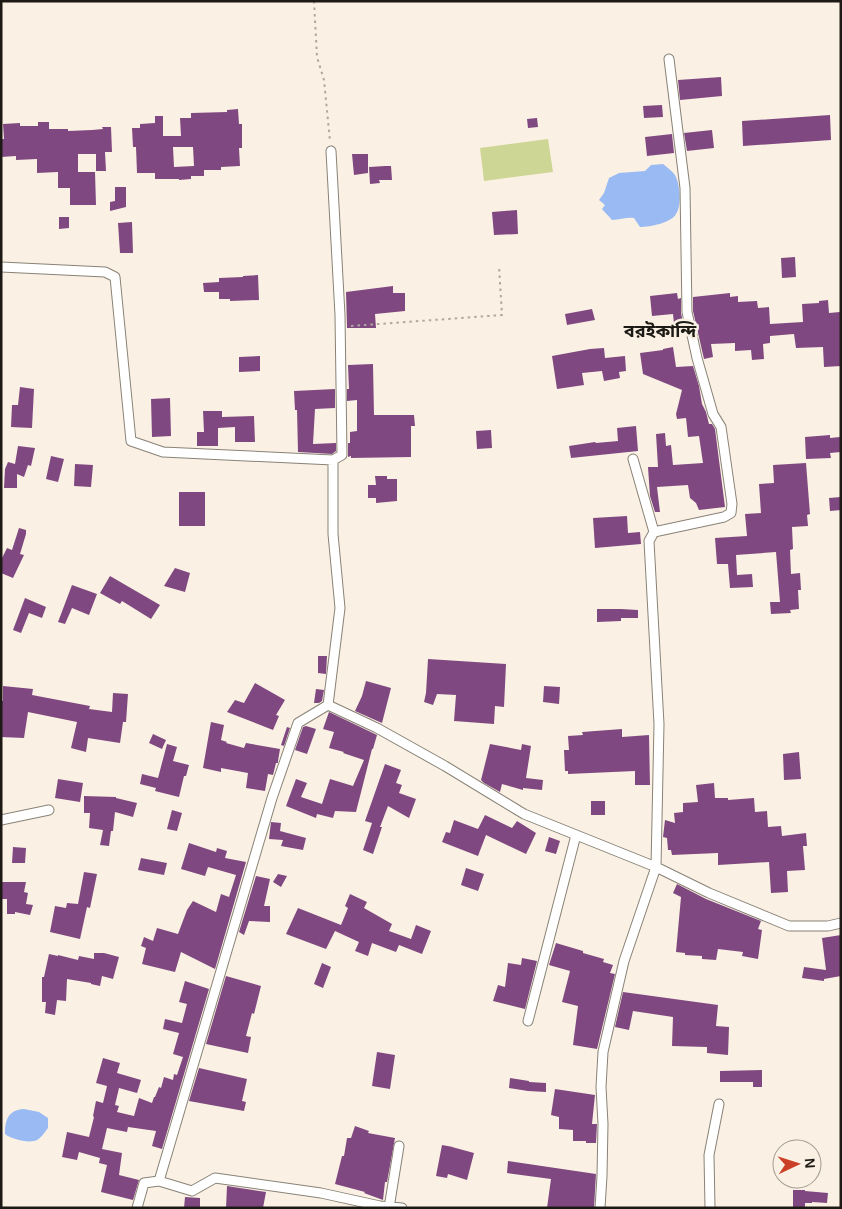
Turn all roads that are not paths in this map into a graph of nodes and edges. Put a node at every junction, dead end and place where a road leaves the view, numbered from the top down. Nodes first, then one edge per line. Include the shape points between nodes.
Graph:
1 (669, 59) dead end
2 (331, 151) road end
3 (1, 267) edge
4 (633, 459) dead end
5 (333, 460) junction
6 (654, 532) junction
7 (328, 705) junction
8 (49, 810) dead end
9 (1, 820) edge
10 (576, 835) junction
11 (656, 867) junction
12 (841, 923) edge
13 (528, 1021) dead end
14 (719, 1104) dead end
15 (399, 1146) dead end
16 (158, 1181) junction
17 (389, 1207) edge
18 (137, 1208) edge
19 (402, 1208) edge
20 (600, 1208) edge
21 (710, 1208) edge

1 - 6 street via 685,188 687,312 713,414 721,427 732,513
2 - 5 street via 340,327 342,455
3 - 5 street via 105,272 115,277 131,441 163,452
4 - 6 street
5 - 7 street via 332,534 340,608
6 - 11 street via 649,541 659,724
7 - 10 street via 377,728 524,814
7 - 16 street via 298,723 272,798
8 - 9 street
10 - 11 street
10 - 13 street
11 - 12 street via 789,926
11 - 20 street via 624,960 603,1052
14 - 21 street via 709,1155
15 - 17 street
16 - 17 street via 192,1191 215,1178 321,1193
16 - 18 street via 144,1183
17 - 19 street

